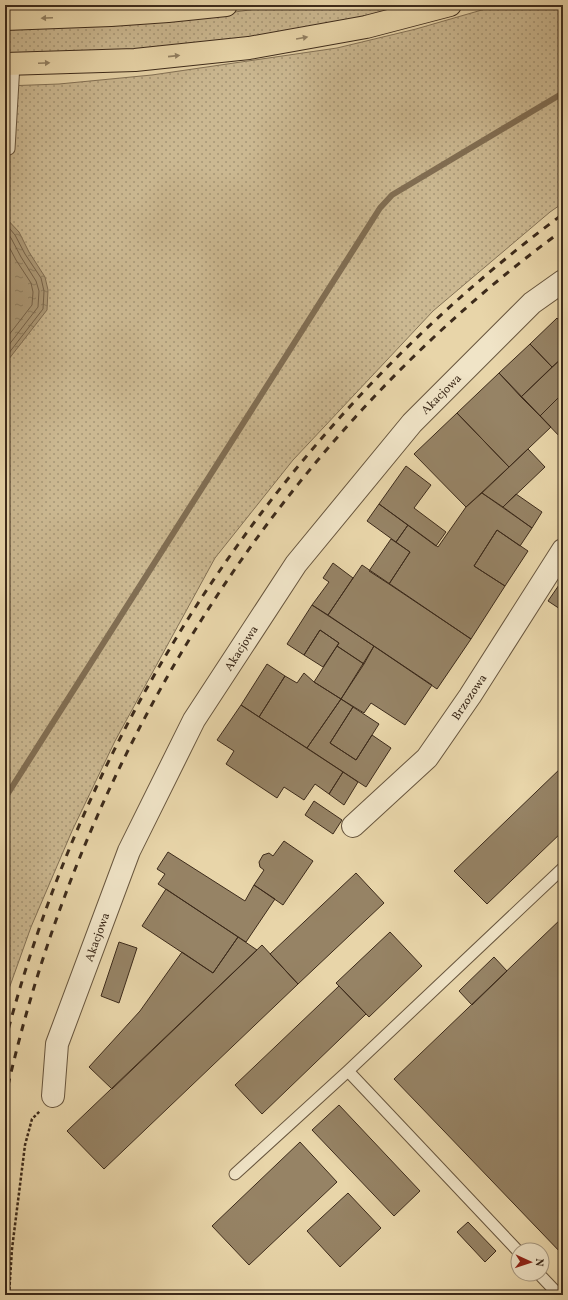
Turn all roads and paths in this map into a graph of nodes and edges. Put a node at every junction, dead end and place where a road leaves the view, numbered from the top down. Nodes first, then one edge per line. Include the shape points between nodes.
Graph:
1 (226, 5) edge
2 (450, 5) edge
3 (5, 19) edge
4 (10, 64) edge
5 (9, 149) dead end
6 (563, 281) edge
7 (563, 550) edge
8 (353, 826) dead end
9 (563, 868) edge
10 (348, 1071) junction
11 (53, 1096) joint
12 (235, 1174) dead end
13 (510, 1243) edge
14 (547, 1282) edge
15 (9, 1295) edge
16 (559, 1295) edge

1 -> 3 main road via 111,15
4 -> 2 main road via 135,60 249,48 366,27
4 - 5 lane
6 - 11 street, Akacjowa via 532,303 412,423 296,564 194,720 123,866 57,1044
7 - 8 street, Brzozowa via 470,696 427,758
9 - 10 lane
10 - 12 lane
10 - 13 lane
11 - 15 path via 32,1119 25,1145
14 - 16 lane

